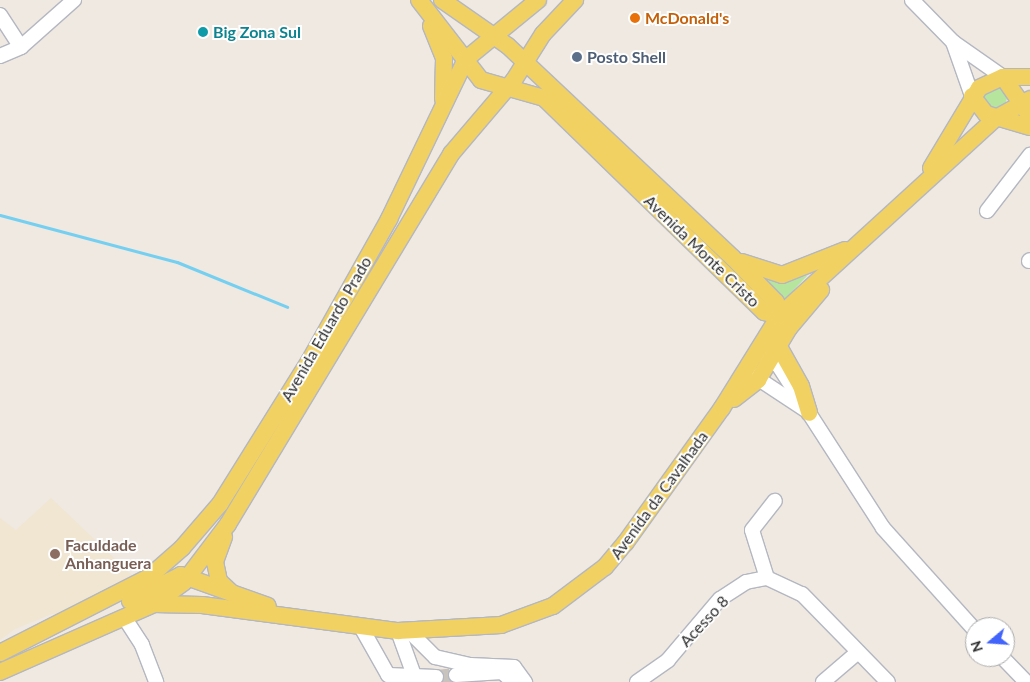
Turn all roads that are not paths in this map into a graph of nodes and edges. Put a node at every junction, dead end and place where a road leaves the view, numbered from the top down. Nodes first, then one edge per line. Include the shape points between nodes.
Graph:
1 (74, 0) edge
2 (419, 0) edge
3 (442, 0) edge
4 (538, 0) edge
5 (575, 0) edge
6 (912, 0) edge
7 (0, 15) edge
8 (428, 16) junction
9 (493, 36) junction
10 (953, 42) junction
11 (21, 47) junction
12 (0, 56) edge
13 (466, 59) junction
14 (524, 62) junction
15 (1003, 77) junction
16 (1030, 77) edge
17 (505, 90) junction
18 (972, 96) junction
19 (443, 102) junction
20 (1027, 106) edge
21 (996, 118) junction
22 (1030, 127) edge
23 (1030, 155) edge
24 (923, 181) junction
25 (987, 211) dead end
26 (861, 243) junction
27 (733, 258) junction
28 (828, 282) junction
29 (779, 316) junction
30 (772, 349) junction
31 (753, 374) junction
32 (809, 413) junction
33 (775, 501) dead end
34 (228, 524) junction
35 (188, 576) junction
36 (767, 578) junction
37 (235, 597) junction
38 (154, 604) junction
39 (124, 617) junction
40 (305, 619) junction
41 (965, 619) edge
42 (69, 621) junction
43 (361, 627) junction
44 (403, 630) junction
45 (46, 632) junction
46 (858, 652) junction
47 (0, 653) edge
48 (0, 659) edge
49 (1012, 667) edge
50 (0, 672) edge
51 (456, 675) tunnel mouth
52 (436, 677) dead end
53 (415, 678) junction
54 (156, 682) edge
55 (513, 682) edge
56 (524, 682) edge
57 (637, 682) edge
58 (823, 682) edge
59 (888, 682) edge
60 (1026, 682) edge

1 - 11 street
2 - 8 main road, Avenida Monte Cristo
3 - 9 main road, Avenida Monte Cristo
4 - 9 main road, Avenida Eduardo Prado
5 - 14 main road, Avenida Eduardo Prado
6 - 10 street
7 - 11 street
8 - 13 main road, Avenida Monte Cristo
8 - 19 main road via 444,58
9 - 13 main road, Avenida Eduardo Prado
9 - 14 main road, Avenida Monte Cristo
10 - 15 street
10 - 18 street
11 - 12 street
13 - 17 main road, Avenida Monte Cristo via 481,80
13 - 19 main road, Avenida Eduardo Prado
14 - 17 main road, Avenida Eduardo Prado
14 - 27 main road, Avenida Monte Cristo
15 - 16 main road, Avenida da Cavalhada
15 - 18 main road, Avenida da Cavalhada via 984,85
15 - 20 main road
17 - 29 main road, Avenida Monte Cristo via 518,88 544,98 764,312
17 - 34 main road, Avenida Eduardo Prado via 452,154
18 - 21 main road via 978,108
18 - 24 main road, Avenida da Cavalhada
19 - 42 main road, Avenida Eduardo Prado via 385,228 310,360 220,504 162,567
20 - 21 main road, Avenida da Cavalhada
21 - 22 main road
21 - 24 main road, Avenida da Cavalhada
23 - 25 street
24 - 26 main road, Avenida da Cavalhada
26 - 27 main road via 803,270 782,275
26 - 28 main road, Avenida da Cavalhada
26 - 29 main road, Avenida da Cavalhada
27 - 29 main road, Avenida Monte Cristo via 776,302
28 - 29 main road
28 - 30 main road, Avenida da Cavalhada
29 - 30 main road
29 - 30 main road, Avenida da Cavalhada
30 - 31 main road, Avenida da Cavalhada
30 - 32 main road via 801,386
31 - 32 street
31 - 44 main road, Avenida da Cavalhada via 722,408 626,542 581,587 533,616 501,625
32 - 41 street via 883,528
33 - 36 street via 752,530
34 - 35 main road, Avenida Eduardo Prado
34 - 37 main road via 215,562 219,581
35 - 37 main road, Avenida da Cavalhada
35 - 38 main road, Avenida Eduardo Prado
35 - 42 main road via 169,578 131,600
36 - 46 street via 802,594
36 - 57 street, Acesso 8 via 746,582 720,599 668,660
37 - 40 main road, Avenida da Cavalhada
38 - 39 main road, Avenida da Cavalhada
38 - 40 main road, Avenida da Cavalhada
39 - 50 main road, Avenida da Cavalhada
39 - 54 street via 142,646
40 - 43 main road, Avenida da Cavalhada
42 - 45 main road
43 - 44 main road, Avenida da Cavalhada
43 - 53 street via 383,671
44 - 53 street
44 - 56 street via 435,657 470,665 514,667
45 - 47 main road
45 - 48 main road
46 - 58 street
46 - 59 street
49 - 60 street
51 - 55 street via 502,672
52 - 53 street

